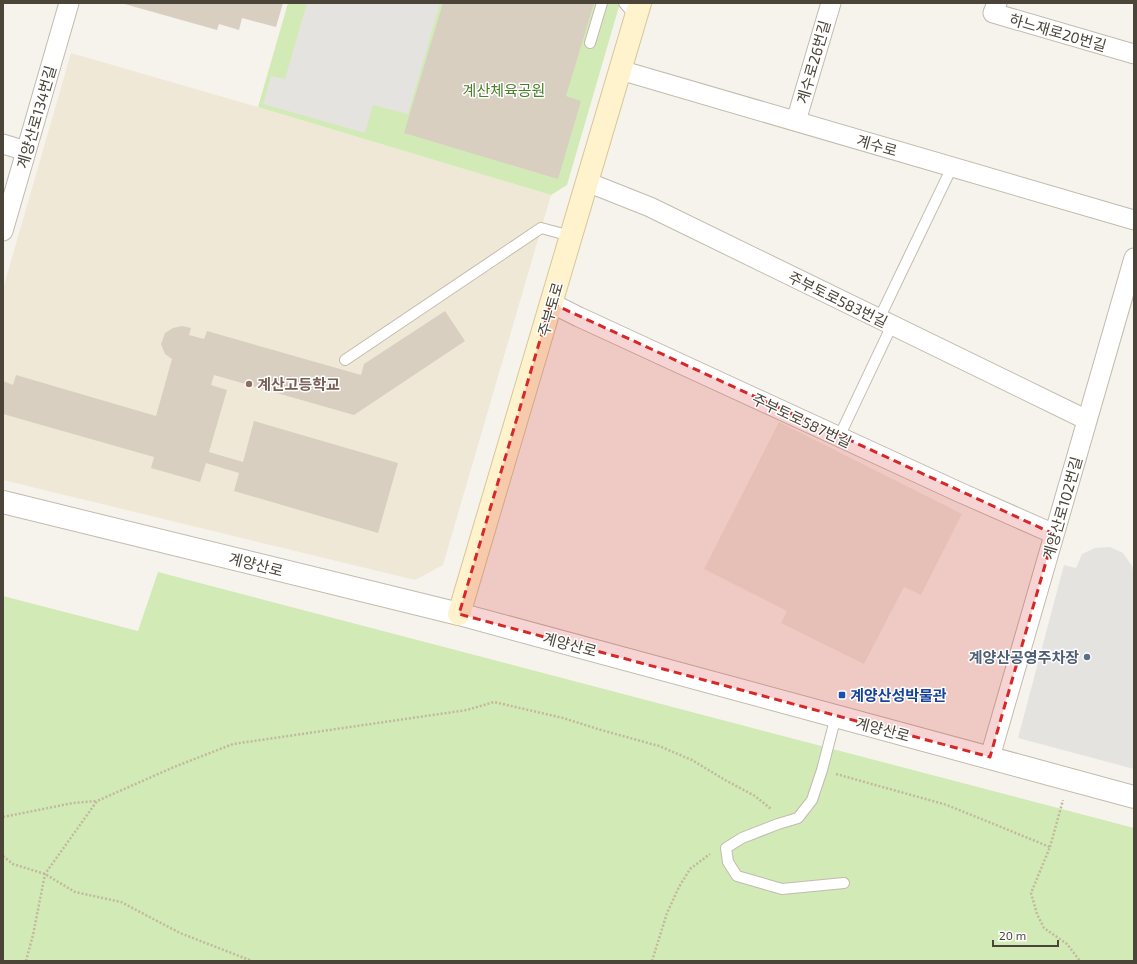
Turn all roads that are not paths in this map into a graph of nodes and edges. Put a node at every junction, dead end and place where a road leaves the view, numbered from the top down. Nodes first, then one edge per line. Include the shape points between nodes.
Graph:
1 (69, 3) edge
2 (602, 3) edge
3 (831, 3) edge
4 (996, 3) edge
5 (633, 8) edge
6 (590, 43) dead end
7 (1134, 54) edge
8 (620, 70) junction
9 (796, 121) junction
10 (3, 144) edge
11 (26, 151) junction
12 (952, 167) junction
13 (587, 182) junction
14 (1134, 220) edge
15 (3, 231) edge
16 (571, 236) junction
17 (1134, 258) edge
18 (551, 303) junction
19 (885, 322) junction
20 (345, 360) dead end
21 (1087, 420) junction
22 (839, 437) junction
23 (3, 502) edge
24 (1054, 534) junction
25 (459, 614) junction
26 (836, 716) junction
27 (990, 758) junction
28 (1134, 797) edge
29 (844, 882) dead end

1 - 11 street, 계양산로134번길
2 - 6 lane
3 - 9 street, 계수로26번길
4 - 7 street, 하느재로20번길 via 993,14
5 - 8 main road, 주부토로
8 - 9 street, 계수로
8 - 13 main road, 주부토로
9 - 12 street, 계수로
10 - 11 street
11 - 15 street, 계양산로134번길
12 - 14 street, 계수로
12 - 19 lane
13 - 16 main road, 주부토로
13 - 19 street, 주부토로583번길 via 650,207
16 - 18 main road, 주부토로
16 - 20 lane via 541,228
17 - 21 street, 계양산로102번길
18 - 22 street, 주부토로587번길
18 - 25 main road, 주부토로
19 - 21 street, 주부토로583번길
19 - 22 lane
21 - 24 street, 계양산로102번길
22 - 24 street, 주부토로587번길
23 - 25 street, 계양산로
24 - 27 street, 계양산로102번길
25 - 26 street, 계양산로
26 - 27 street, 계양산로
26 - 29 lane via 812,800 798,818 742,838 726,848 728,862 737,876 782,889
27 - 28 street, 계양산로

